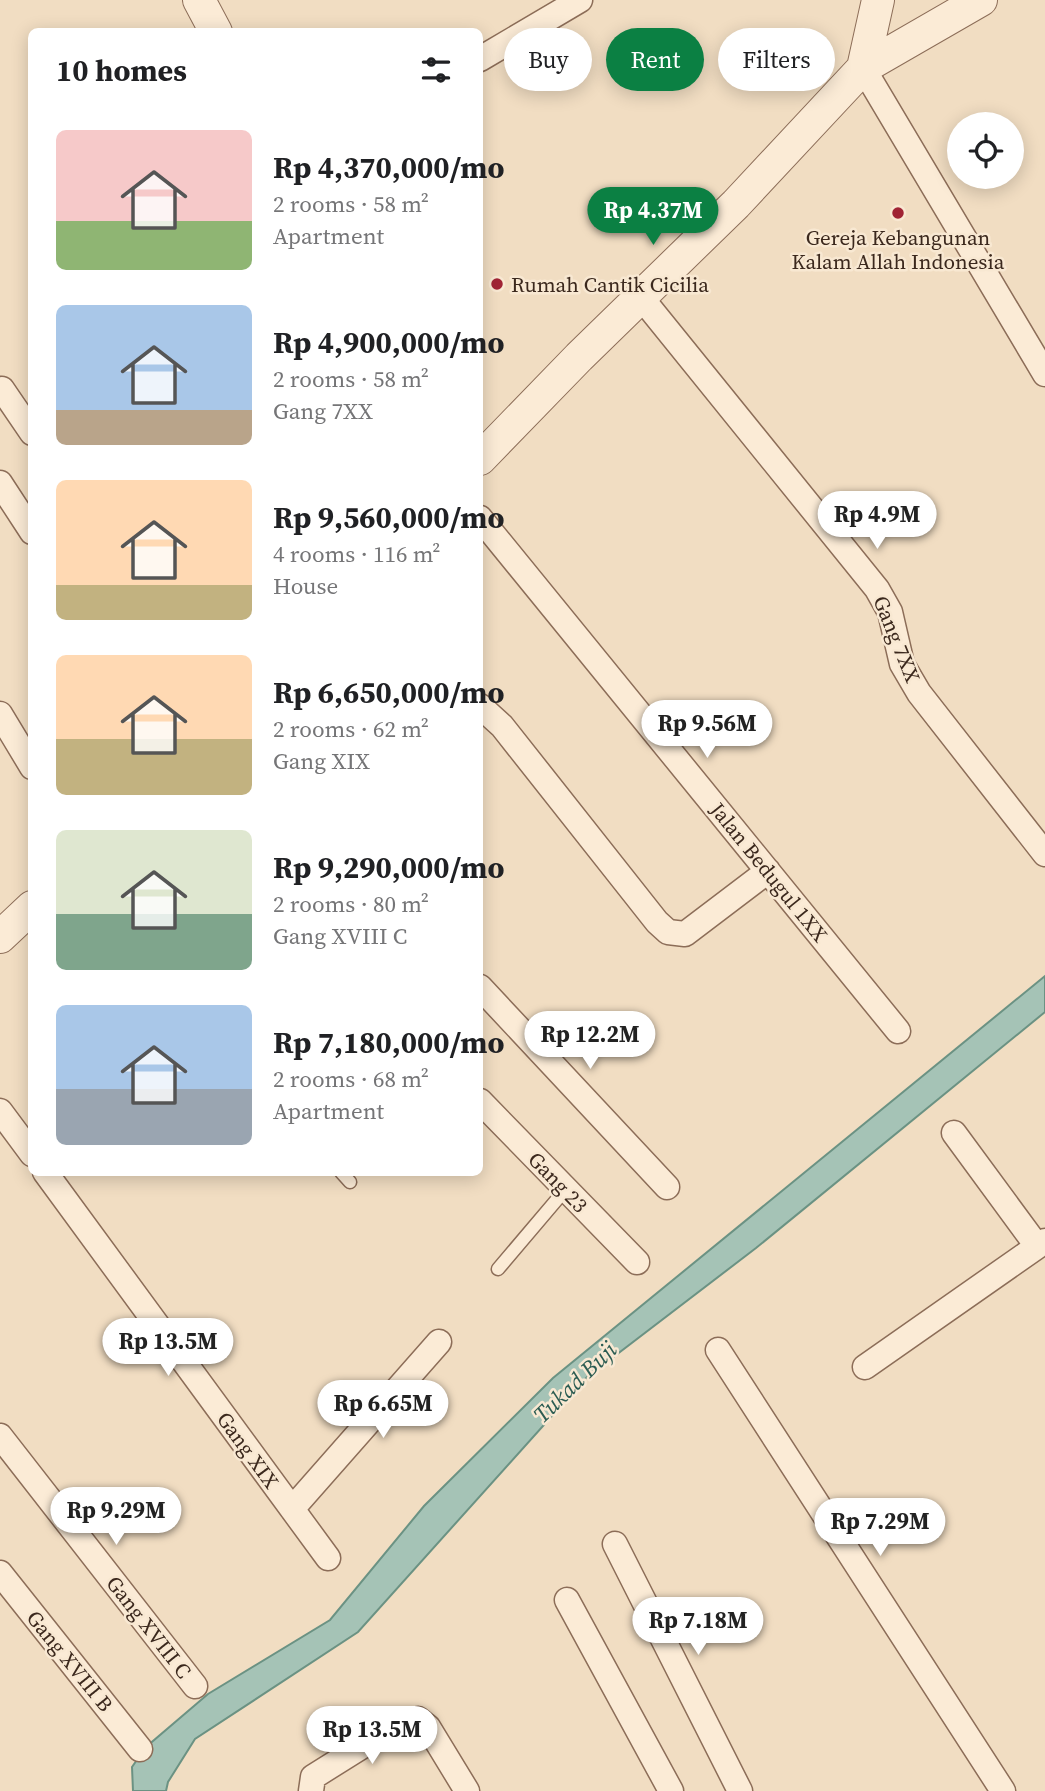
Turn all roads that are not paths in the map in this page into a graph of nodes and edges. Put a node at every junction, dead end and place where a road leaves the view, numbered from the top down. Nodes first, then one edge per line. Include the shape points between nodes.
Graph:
1 (199, 0) edge
2 (580, 0) edge
3 (878, 0) edge
4 (981, 0) edge
5 (214, 28) edge
6 (483, 57) edge
7 (863, 68) junction
8 (640, 296) junction
9 (1045, 374) edge
10 (2, 389) dead end
11 (28, 427) edge
12 (483, 456) edge
13 (0, 483) edge
14 (483, 523) edge
15 (28, 526) edge
16 (483, 709) edge
17 (0, 715) edge
18 (28, 760) edge
19 (1045, 854) edge
20 (768, 871) junction
21 (28, 911) edge
22 (0, 937) edge
23 (483, 990) edge
24 (898, 1031) dead end
25 (483, 1104) edge
26 (0, 1111) edge
27 (954, 1133) dead end
28 (28, 1149) edge
29 (48, 1176) edge
30 (667, 1187) dead end
31 (565, 1190) junction
32 (1041, 1243) edge
33 (637, 1262) dead end
34 (498, 1269) dead end
35 (439, 1342) dead end
36 (718, 1350) dead end
37 (865, 1367) dead end
38 (0, 1436) edge
39 (292, 1509) junction
40 (615, 1544) dead end
41 (328, 1558) dead end
42 (0, 1573) edge
43 (567, 1600) dead end
44 (195, 1686) dead end
45 (140, 1749) dead end
46 (311, 1791) edge
47 (467, 1791) edge
48 (671, 1791) edge
49 (740, 1791) edge
50 (1003, 1791) edge

1 - 5 street
2 - 6 street
3 - 7 street
4 - 7 street
7 - 8 street via 736,204
7 - 9 street
8 - 12 street
8 - 19 street, Gang 7XX via 877,589 890,612 902,664 919,693
10 - 11 street
13 - 15 street
14 - 20 street, Jalan Bedugul 1XX
16 - 20 street via 502,726 668,932 685,934
17 - 18 street
20 - 24 street, Jalan Bedugul 1XX
21 - 22 street
23 - 30 street
25 - 31 street, Gang 23
26 - 28 street
27 - 32 street
29 - 39 street, Gang XIX
31 - 33 street, Gang 23
31 - 34 lane
32 - 37 street
35 - 39 street
36 - 50 street
38 - 44 street, Gang XVIII C
39 - 41 street, Gang XIX
40 - 49 street
42 - 45 street, Gang XVIII B
43 - 48 street
46 - 47 street via 313,1777 396,1725 418,1719 428,1727

